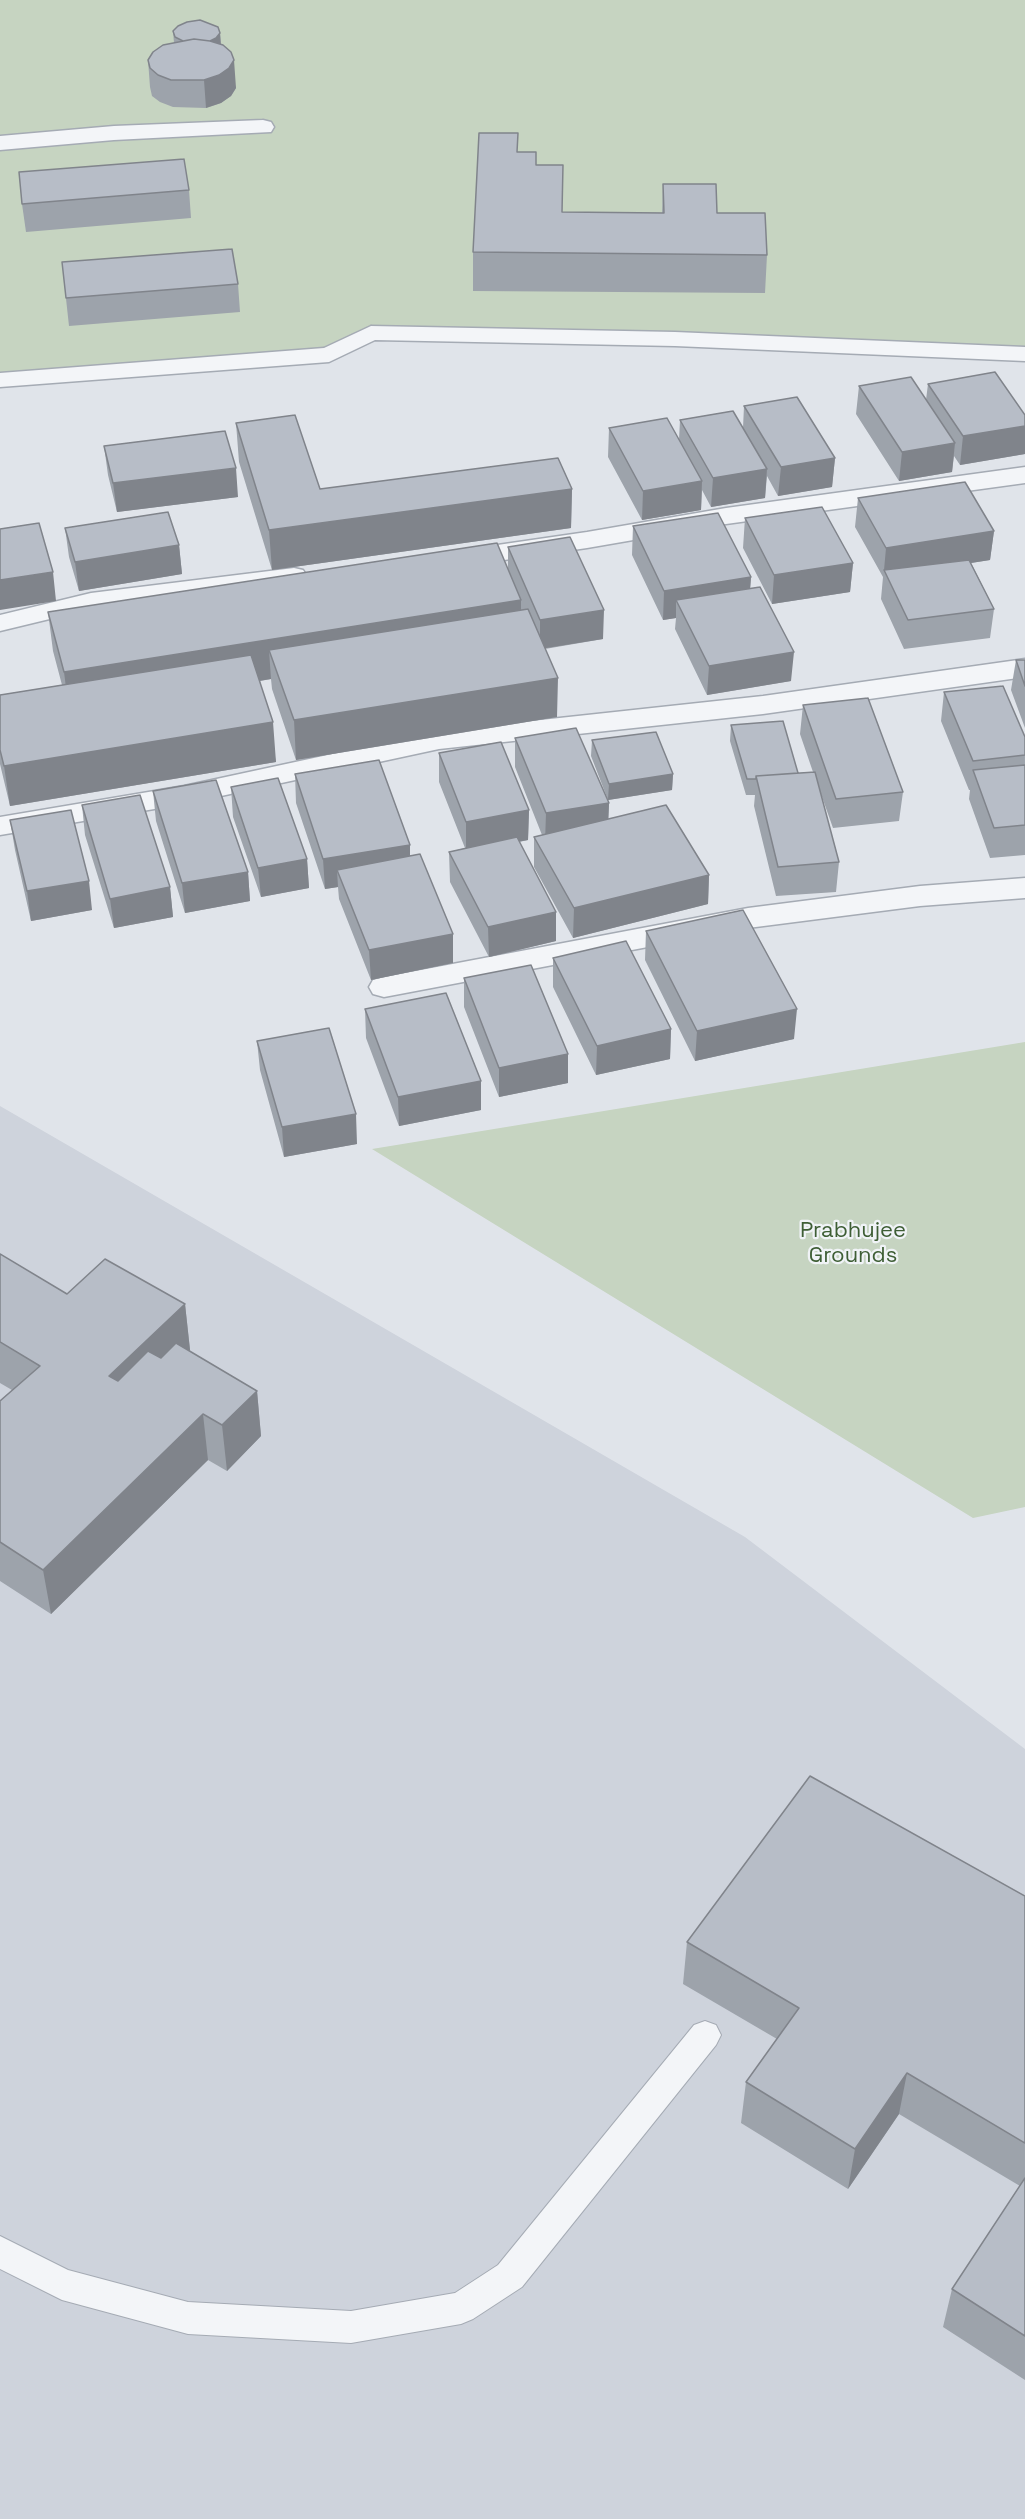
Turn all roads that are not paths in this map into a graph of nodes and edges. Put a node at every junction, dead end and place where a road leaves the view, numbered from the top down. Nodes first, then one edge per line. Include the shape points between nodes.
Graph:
1 (263, 127) dead end
2 (0, 143) edge
3 (1025, 354) edge
4 (0, 380) edge
5 (1025, 474) edge
6 (435, 561) edge
7 (320, 574) edge
8 (0, 623) edge
9 (1025, 668) edge
10 (0, 826) edge
11 (1025, 888) edge
12 (384, 987) dead end
13 (705, 2035) dead end
14 (0, 2252) edge

1 - 2 street via 114,133
3 - 4 street via 675,339 371,333 329,355
5 - 6 street
7 - 8 street via 91,601
9 - 10 street via 763,705 439,740 184,795
11 - 12 street via 920,896 748,918
13 - 14 lane via 510,2276 461,2308 351,2327 188,2318 62,2284

